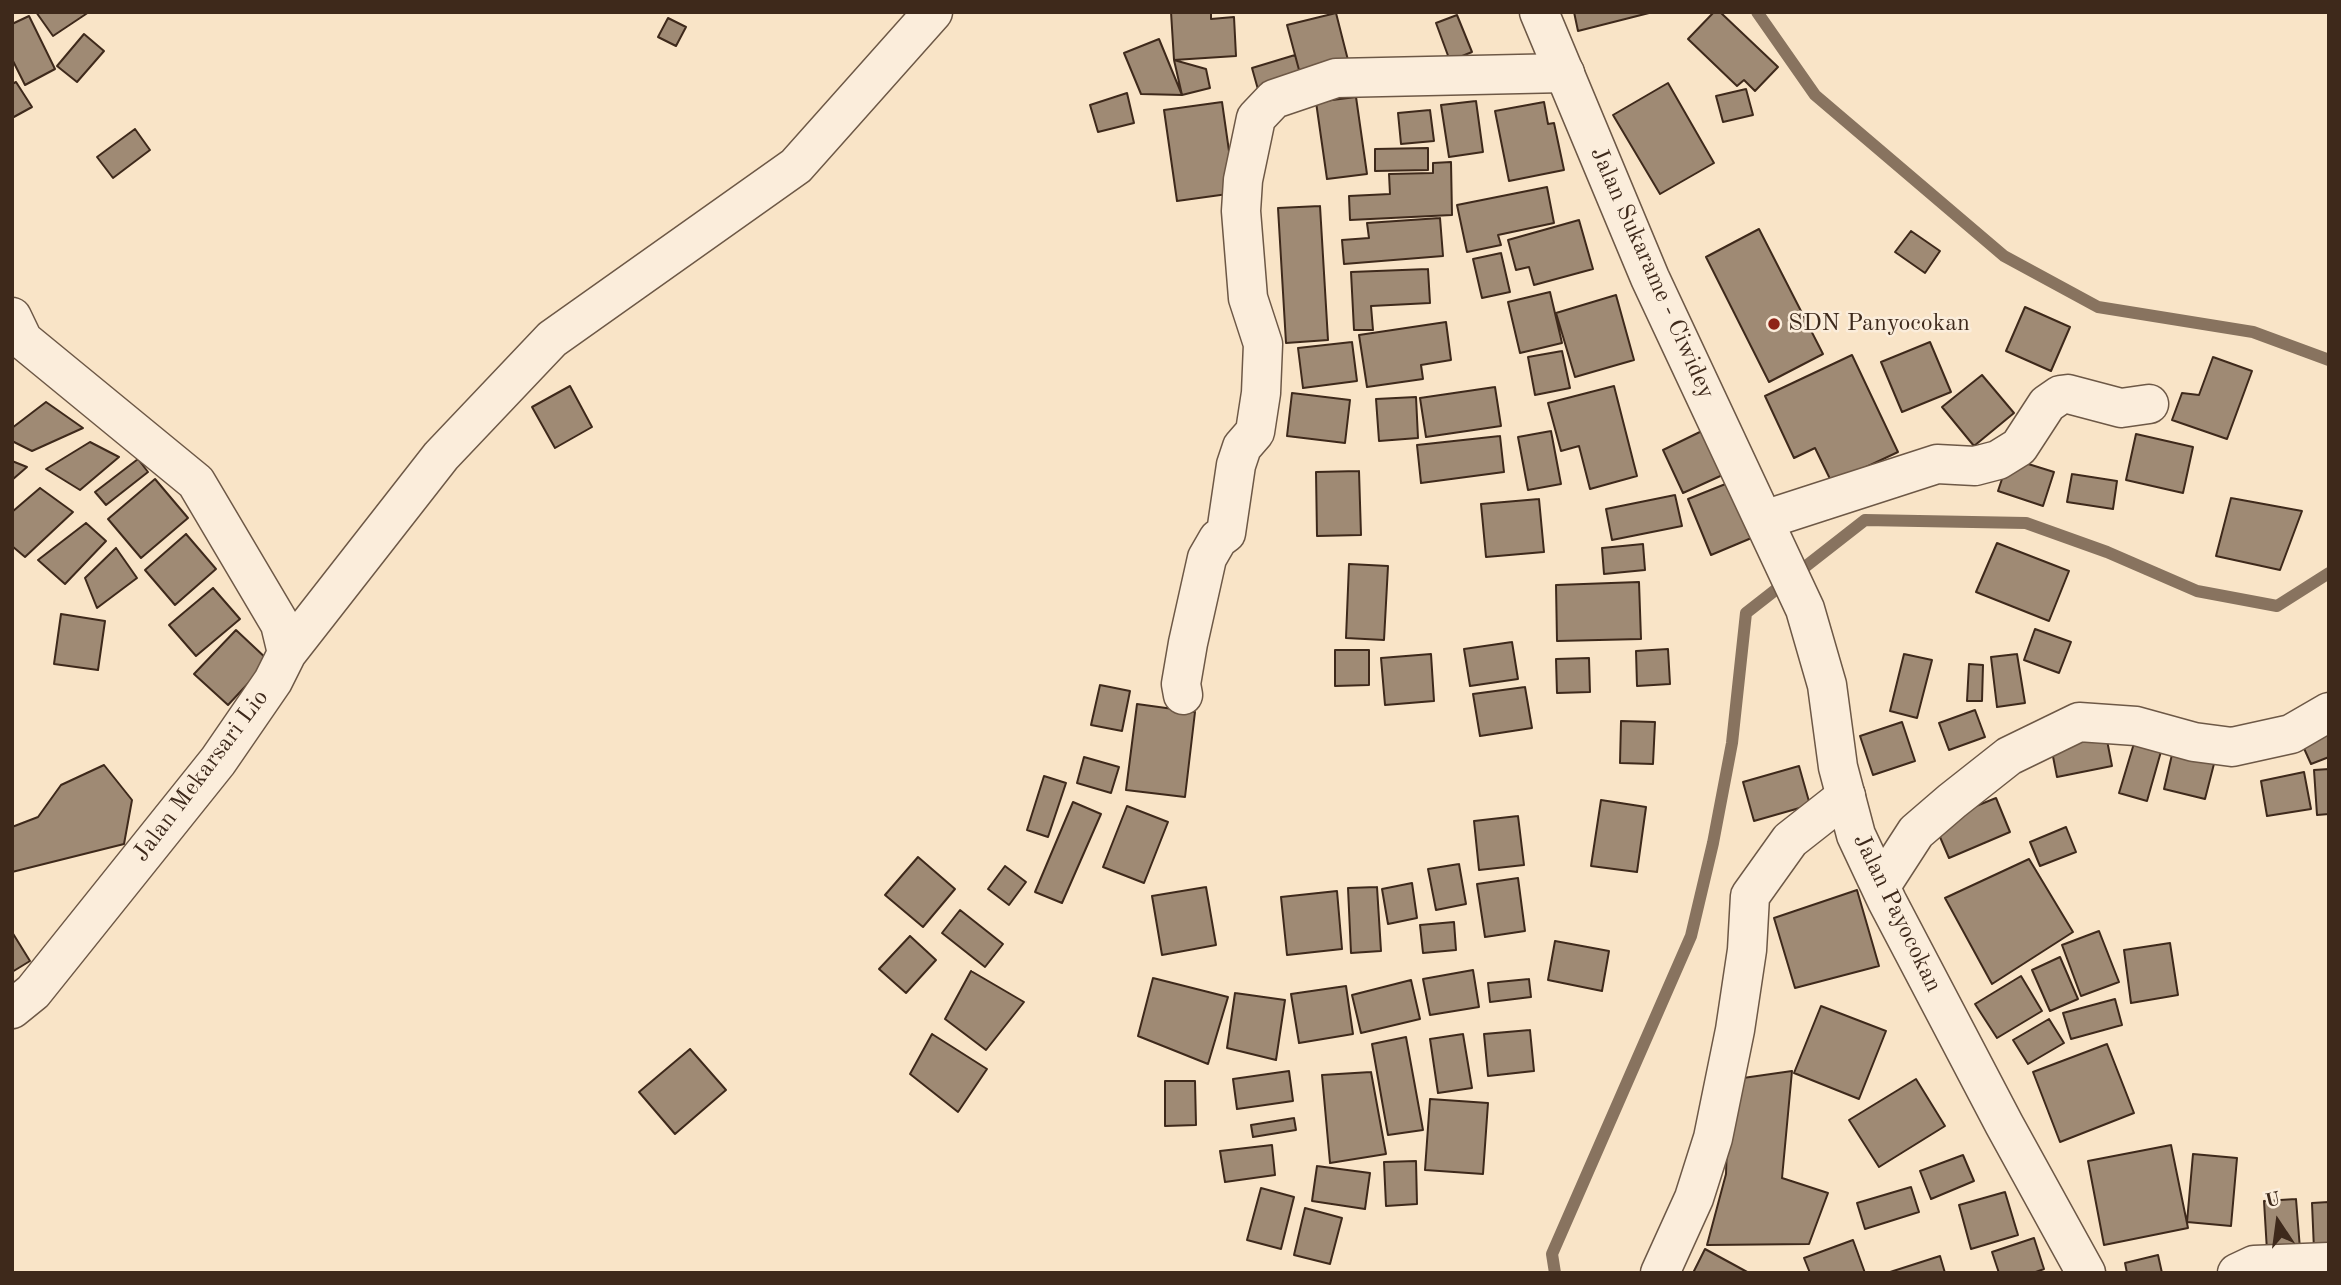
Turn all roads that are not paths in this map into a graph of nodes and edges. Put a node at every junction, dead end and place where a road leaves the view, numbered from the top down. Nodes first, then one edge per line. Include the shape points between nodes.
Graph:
1 (933, 12) edge
2 (1539, 12) edge
3 (1565, 73) junction
4 (12, 317) edge
5 (2149, 404) dead end
6 (1766, 526) junction
7 (287, 653) junction
8 (1183, 695) dead end
9 (2329, 712) edge
10 (1846, 796) junction
11 (1881, 886) junction
12 (12, 1009) edge
13 (2329, 1262) edge
14 (1660, 1273) edge
15 (2086, 1273) edge
16 (2237, 1273) edge

1 - 7 street, Jalan Mekarsari Lio via 796,166 552,339 441,456
2 - 3 street, Jalan Sukarame - Ciwidey
3 - 6 street, Jalan Sukarame - Ciwidey via 1650,278
3 - 8 street via 1336,78 1274,99 1256,118 1241,211 1248,298 1263,344 1261,393 1255,432 1242,447 1236,466 1226,533 1208,558 1188,643
4 - 7 street via 23,340 196,482 280,624
5 - 6 street via 2121,408 2060,395 2047,404 2020,447 1998,460 1975,466 1937,464
6 - 10 street, Jalan Payocokan via 1805,609 1827,685
7 - 12 street, Jalan Mekarsari Lio via 218,761 33,992
9 - 11 street via 2291,734 2232,747 2136,726 2079,723 2009,757 1952,801 1916,832
10 - 11 street, Jalan Payocokan via 1856,835
10 - 14 street via 1790,840 1750,896 1735,1030 1713,1138 1694,1198
11 - 15 street, Jalan Payocokan
13 - 16 street via 2254,1265

